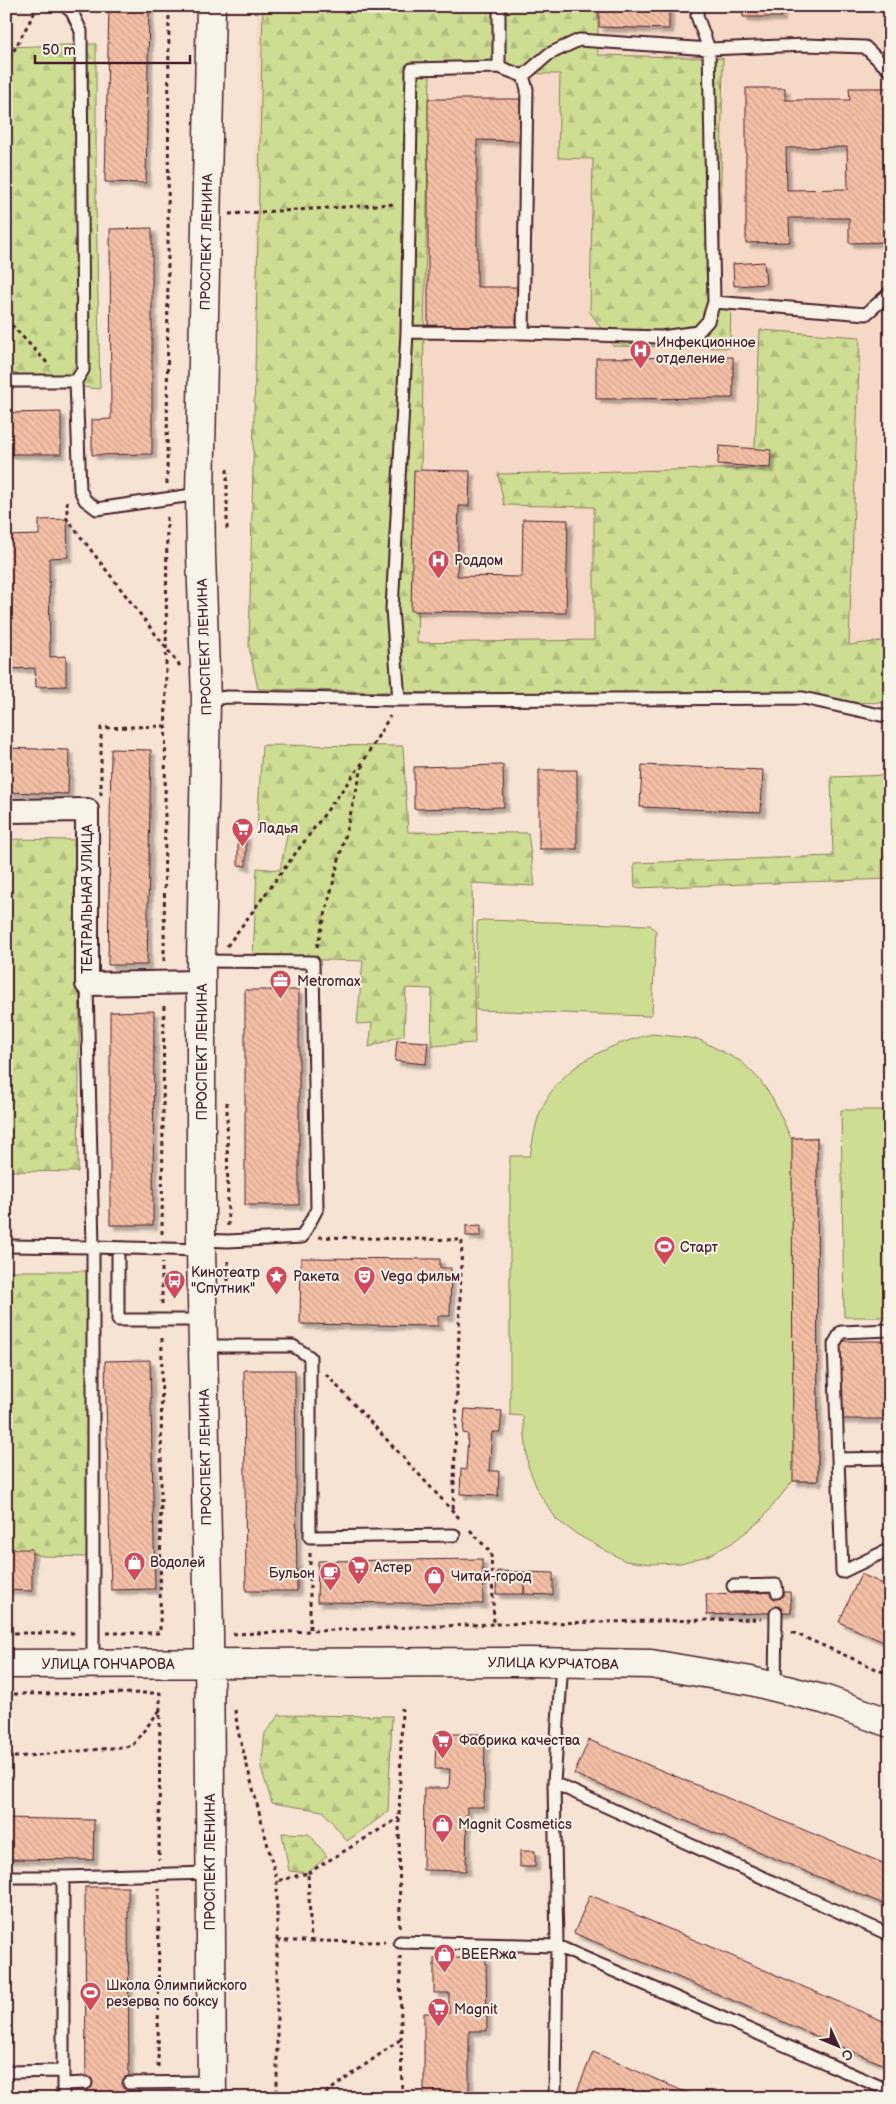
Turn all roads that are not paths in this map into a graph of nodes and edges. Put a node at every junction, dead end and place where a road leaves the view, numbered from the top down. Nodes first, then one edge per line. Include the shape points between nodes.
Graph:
1 (65, 6) edge
2 (211, 6) edge
3 (499, 6) edge
4 (698, 6) edge
5 (708, 49) junction
6 (499, 67) junction
7 (890, 71) edge
8 (523, 76) junction
9 (890, 293) edge
10 (714, 302) junction
11 (407, 332) junction
12 (523, 334) junction
13 (76, 381) junction
14 (6, 382) edge
15 (200, 494) junction
16 (206, 700) junction
17 (399, 700) junction
18 (890, 716) edge
19 (6, 812) edge
20 (201, 972) junction
21 (87, 984) junction
22 (201, 1245) junction
23 (6, 1246) edge
24 (93, 1246) junction
25 (118, 1248) junction
26 (890, 1330) edge
27 (203, 1333) junction
28 (890, 1458) edge
29 (838, 1459) junction
30 (454, 1535) dead end
31 (890, 1550) edge
32 (733, 1586) dead end
33 (777, 1592) dead end
34 (776, 1613) dead end
35 (562, 1662) junction
36 (6, 1664) edge
37 (94, 1664) junction
38 (209, 1664) junction
39 (775, 1687) junction
40 (890, 1723) edge
41 (554, 1783) junction
42 (210, 1873) junction
43 (63, 1877) junction
44 (6, 1878) edge
45 (890, 1935) edge
46 (400, 1942) road end
47 (557, 1946) junction
48 (63, 2071) junction
49 (6, 2072) edge
50 (86, 2083) dead end
51 (129, 2083) dead end
52 (64, 2084) junction
53 (212, 2090) edge
54 (890, 2090) edge
55 (64, 2098) edge
56 (555, 2098) edge

1 - 13 lane via 82,31 84,370
2 - 15 street, ПРОСПЕКТ ЛЕНИНА
3 - 6 lane
4 - 5 lane via 696,16
5 - 7 lane via 806,45 865,47
5 - 8 lane via 579,40 549,54
5 - 10 lane
6 - 8 lane
6 - 11 lane via 412,69
8 - 12 lane via 527,89
9 - 10 lane via 866,314
10 - 12 lane via 708,321 698,332 661,337
11 - 12 lane
11 - 17 lane via 392,609
13 - 14 lane
13 - 15 lane via 80,490 85,500 97,509
15 - 16 street, ПРОСПЕКТ ЛЕНИНА
16 - 17 lane via 227,697
16 - 20 street, ПРОСПЕКТ ЛЕНИНА
17 - 18 lane via 803,698
19 - 21 street, ТЕАТРАЛЬНАЯ УЛИЦА via 87,810
20 - 21 street, ТЕАТРАЛЬНАЯ УЛИЦА via 164,983
20 - 22 street, ПРОСПЕКТ ЛЕНИНА
20 - 22 lane via 314,962 317,1209 302,1237
21 - 24 lane
22 - 25 lane via 162,1249
22 - 27 street, ПРОСПЕКТ ЛЕНИНА
23 - 24 lane
24 - 25 lane
24 - 37 lane
25 - 27 lane via 118,1320 162,1320
26 - 29 lane via 840,1332 834,1344
27 - 30 lane via 293,1346 310,1357 310,1537
27 - 38 street, ПРОСПЕКТ ЛЕНИНА
28 - 29 lane
29 - 31 lane via 842,1572
32 - 33 lane via 776,1585
34 - 39 lane
35 - 38 street, УЛИЦА КУРЧАТОВА
35 - 39 street, УЛИЦА КУРЧАТОВА via 650,1664
35 - 41 lane
36 - 37 street, УЛИЦА ГОНЧАРОВА
37 - 38 street, УЛИЦА ГОНЧАРОВА
38 - 42 street, ПРОСПЕКТ ЛЕНИНА
39 - 40 street, УЛИЦА КУРЧАТОВА via 826,1700
41 - 45 lane
41 - 47 lane
42 - 43 lane
42 - 53 street, ПРОСПЕКТ ЛЕНИНА
43 - 44 lane
43 - 48 lane
46 - 47 lane
47 - 54 lane
47 - 56 lane
48 - 49 lane
48 - 52 lane
50 - 52 lane
51 - 53 lane via 158,2082
52 - 55 lane

